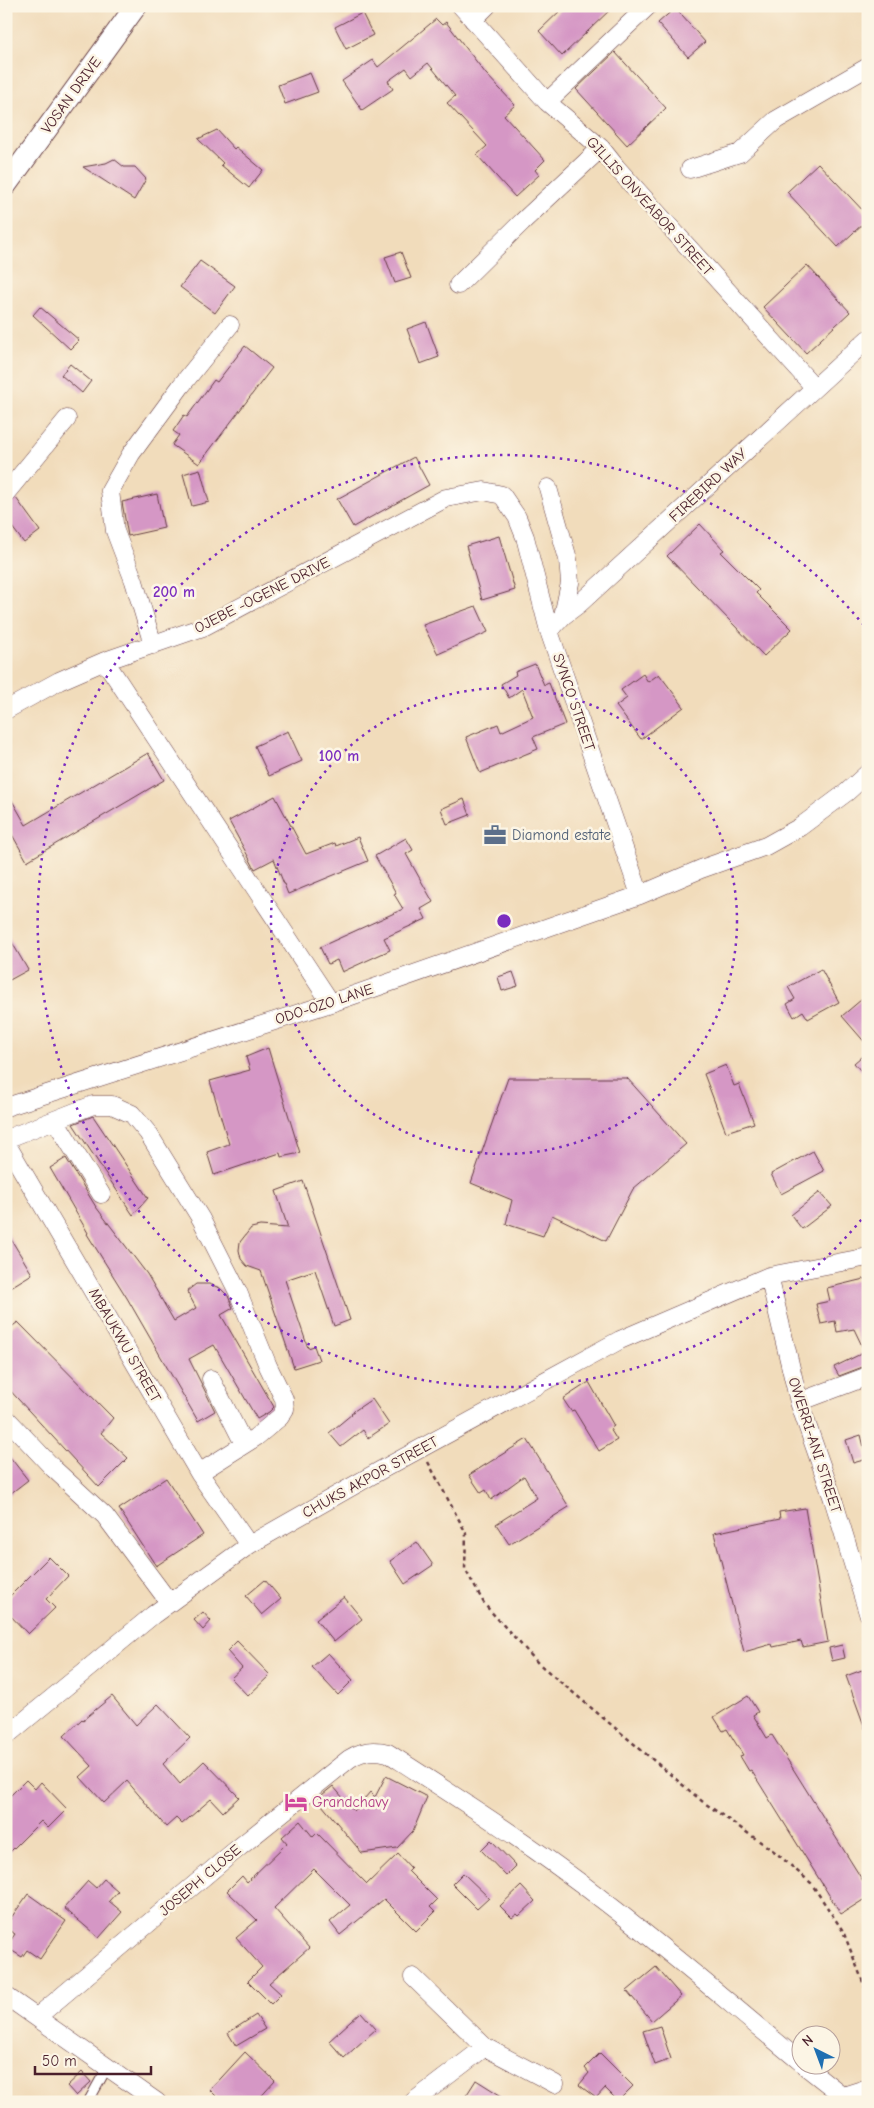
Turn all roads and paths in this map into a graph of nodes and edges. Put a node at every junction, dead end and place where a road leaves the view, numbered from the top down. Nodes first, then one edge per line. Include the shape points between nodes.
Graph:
1 (136, 6) edge
2 (461, 6) edge
3 (487, 6) edge
4 (648, 6) edge
5 (473, 20) junction
6 (868, 67) edge
7 (547, 102) junction
8 (601, 148) junction
9 (690, 169) dead end
10 (6, 184) edge
11 (458, 285) dead end
12 (230, 325) dead end
13 (868, 339) edge
14 (814, 387) junction
15 (67, 419) dead end
16 (548, 488) dead end
17 (6, 493) edge
18 (512, 507) joint
19 (563, 616) junction
20 (549, 631) junction
21 (153, 645) junction
22 (105, 661) junction
23 (6, 710) edge
24 (868, 773) edge
25 (640, 895) junction
26 (331, 1003) junction
27 (6, 1107) edge
28 (55, 1120) junction
29 (6, 1139) edge
30 (6, 1143) edge
31 (101, 1194) dead end
32 (868, 1257) edge
33 (769, 1276) junction
34 (868, 1376) edge
35 (211, 1379) dead end
36 (799, 1402) junction
37 (6, 1418) edge
38 (244, 1444) junction
39 (422, 1448) junction
40 (199, 1473) junction
41 (249, 1545) junction
42 (860, 1563) edge
43 (169, 1602) junction
44 (868, 1613) edge
45 (6, 1736) edge
46 (414, 1977) dead end
47 (868, 1995) edge
48 (6, 1996) edge
49 (37, 2017) junction
50 (485, 2047) junction
51 (792, 2054) edge
52 (108, 2066) junction
53 (815, 2076) edge
54 (555, 2084) dead end
55 (868, 2088) edge
56 (839, 2099) edge
57 (88, 2102) edge
58 (157, 2102) edge
59 (413, 2102) edge

1 - 10 street, VOSAN DRIVE
2 - 5 street, GILLIS ONYEABOR STREET
3 - 5 street
4 - 7 street
5 - 7 street, GILLIS ONYEABOR STREET
6 - 9 street via 776,120 740,153
7 - 8 street, GILLIS ONYEABOR STREET
8 - 11 street
8 - 14 street, GILLIS ONYEABOR STREET
12 - 21 street via 180,386 110,491 115,531
13 - 14 street, FIREBIRD WAY
14 - 19 street, FIREBIRD WAY
15 - 17 street
16 - 19 street via 570,583
18 - 20 street, SYNCO STREET via 525,537
18 - 21 street, OJEBE -OGENE DRIVE via 502,495 484,491 446,498 224,616
19 - 20 street, FIREBIRD WAY
20 - 25 street, SYNCO STREET
21 - 22 street, OJEBE -OGENE DRIVE
22 - 23 street, OJEBE -OGENE DRIVE
22 - 26 street
24 - 25 street, ODO-OZO LANE via 800,827 766,846
25 - 26 street, ODO-OZO LANE
26 - 27 street, ODO-OZO LANE
28 - 29 street
28 - 31 street
28 - 38 street via 94,1105 112,1105 132,1114 148,1133 201,1218 238,1292 284,1399 285,1409 280,1417
30 - 40 street, MBAUKWU STREET
32 - 33 street, CHUKS AKPOR STREET
33 - 36 street, OWERRI-ANI STREET
33 - 39 street, CHUKS AKPOR STREET via 620,1340
34 - 36 street
35 - 38 street
36 - 42 street, OWERRI-ANI STREET via 833,1499
37 - 43 street via 105,1516
38 - 40 street
39 - 41 street, CHUKS AKPOR STREET
39 - 47 path via 466,1533 465,1569 485,1605 538,1663 703,1802 775,1852 811,1883 843,1931
40 - 41 street, MBAUKWU STREET
41 - 43 street, CHUKS AKPOR STREET
42 - 44 street, OWERRI-ANI STREET
43 - 45 street, CHUKS AKPOR STREET
46 - 50 street
48 - 49 street
49 - 51 street, JOSEPH CLOSE via 230,1854 349,1759 358,1753 379,1750 524,1842 605,1901
49 - 52 street
50 - 54 street
50 - 59 street
52 - 57 lane
52 - 58 street
53 - 56 street
55 - 56 street

